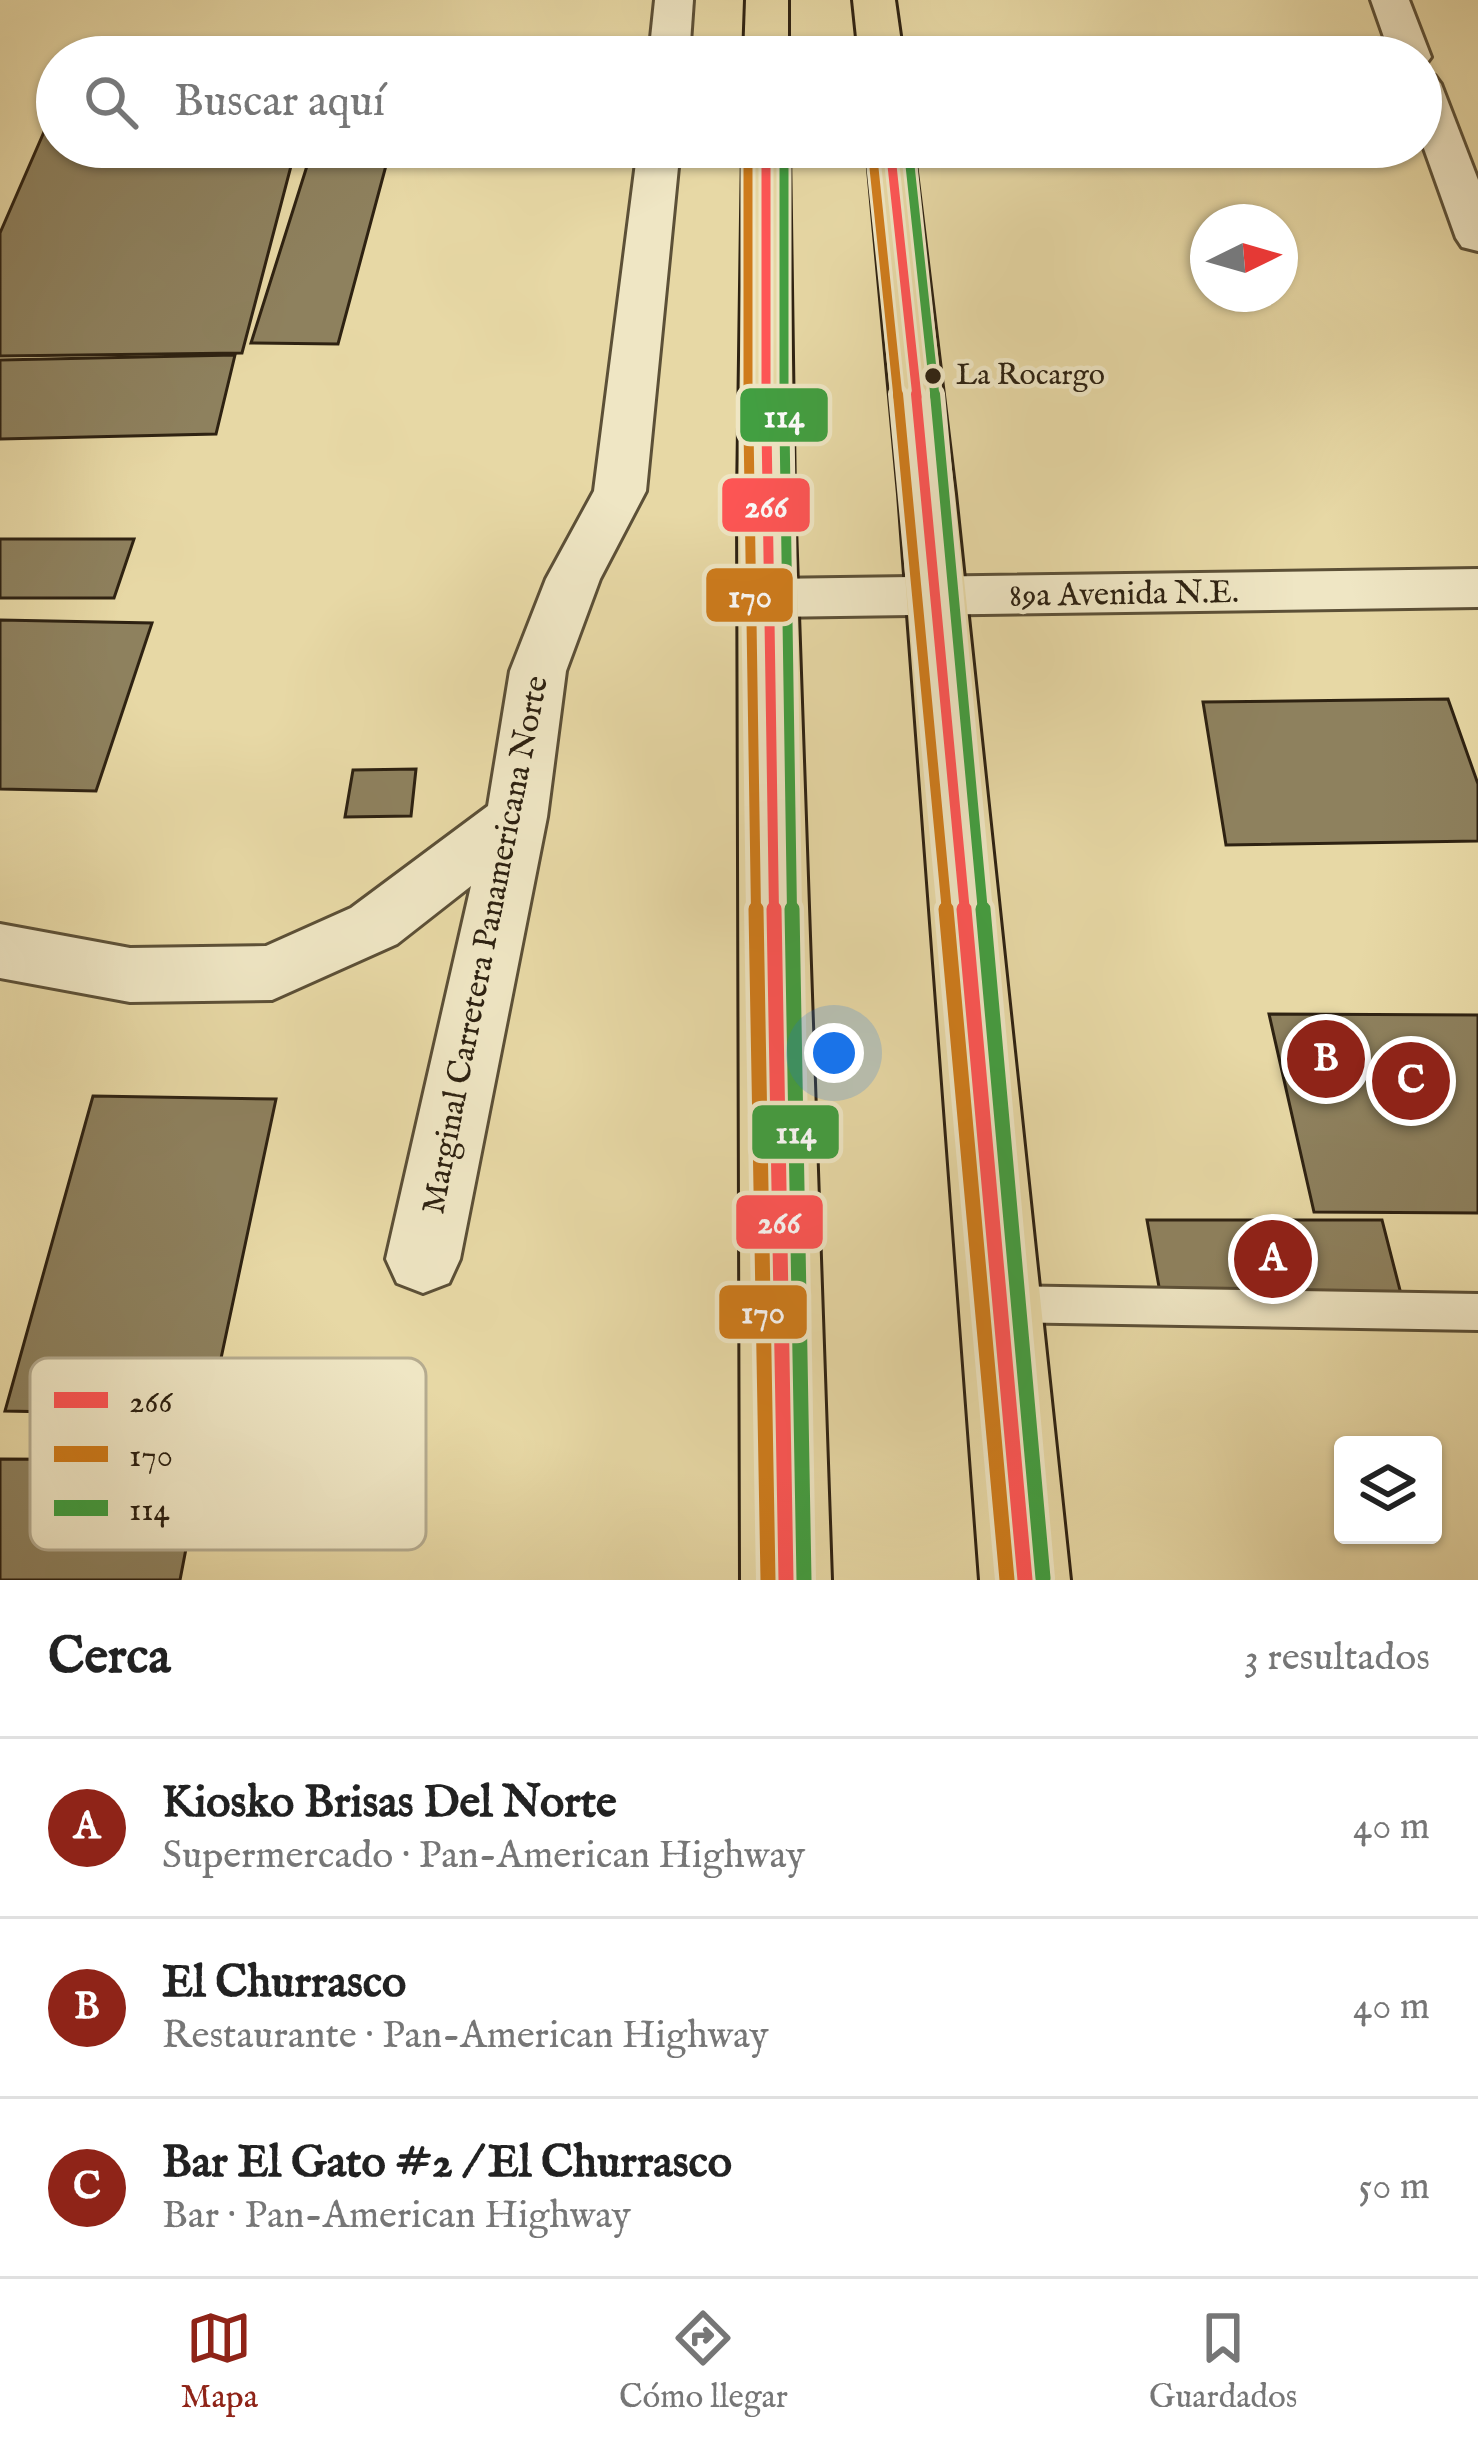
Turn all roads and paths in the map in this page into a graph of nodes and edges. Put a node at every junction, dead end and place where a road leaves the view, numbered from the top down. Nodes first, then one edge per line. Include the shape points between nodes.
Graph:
1 (674, 0) edge
2 (767, 0) edge
3 (874, 0) edge
4 (1390, 0) edge
5 (671, 36) edge
6 (766, 36) edge
7 (878, 36) edge
8 (1403, 36) edge
9 (1442, 141) edge
10 (657, 168) edge
11 (766, 168) edge
12 (892, 168) edge
13 (1478, 238) edge
14 (1478, 588) edge
15 (769, 598) junction
16 (936, 598) junction
17 (517, 817) junction
18 (0, 951) edge
19 (424, 1258) dead end
20 (1000, 1304) junction
21 (1478, 1312) edge
22 (786, 1580) edge
23 (1025, 1580) edge

1 - 5 street
2 - 6 highway
3 - 7 highway
4 - 8 street
9 - 13 street
10 - 17 street, Marginal Carretera Panamericana Norte via 620,491 573,579 538,671
11 - 15 highway
12 - 16 highway
14 - 16 street, 89a Avenida N.E.
15 - 16 street, 89a Avenida N.E.
15 - 22 highway
16 - 20 highway
17 - 18 street via 374,926 272,973 130,975
17 - 19 street, Marginal Carretera Panamericana Norte
20 - 21 lane
20 - 23 highway

